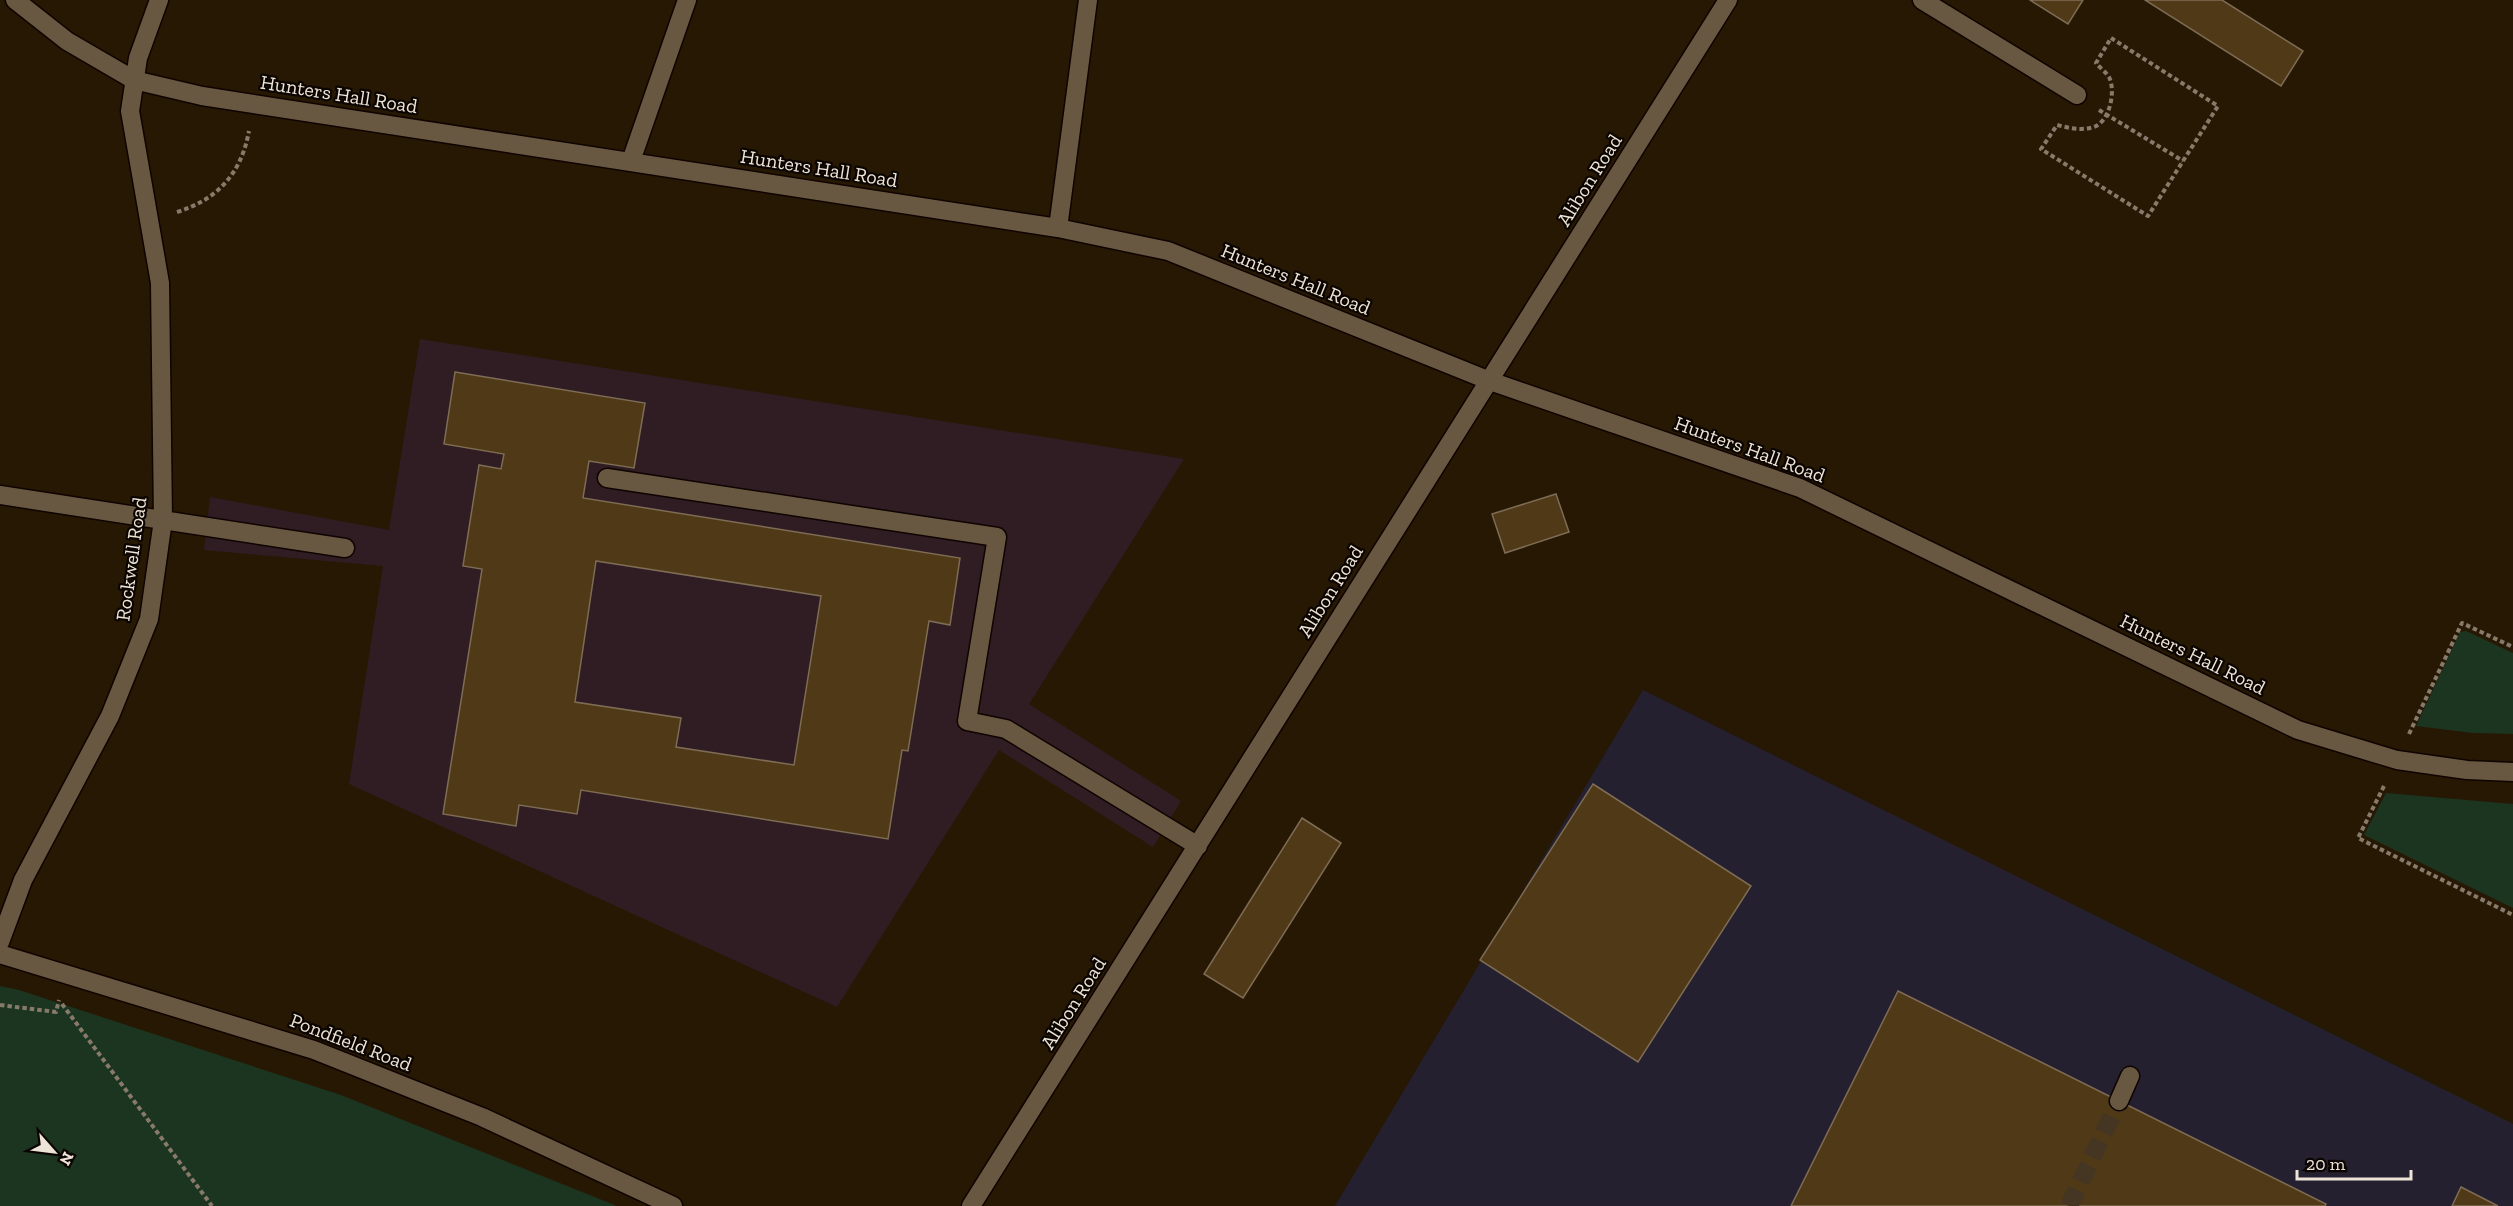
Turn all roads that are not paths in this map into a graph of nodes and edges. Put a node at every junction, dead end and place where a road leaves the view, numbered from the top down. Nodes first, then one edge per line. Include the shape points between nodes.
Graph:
1 (15, 0) edge
2 (159, 0) edge
3 (687, 0) edge
4 (1088, 0) edge
5 (1728, 0) edge
6 (1922, 0) edge
7 (134, 80) junction
8 (2077, 95) dead end
9 (631, 161) junction
10 (1058, 228) junction
11 (1491, 381) junction
12 (607, 478) dead end
13 (0, 495) edge
14 (163, 520) junction
15 (345, 548) dead end
16 (2513, 772) edge
17 (1198, 846) junction
18 (0, 942) edge
19 (0, 954) edge
20 (2130, 1076) dead end
21 (2119, 1101) tunnel mouth
22 (673, 1206) edge
23 (971, 1206) edge

1 - 7 street, Hunters Hall Road via 67,41
2 - 7 street, Rockwell Road
3 - 9 street
4 - 10 street
5 - 11 street, Alibon Road
6 - 8 street
7 - 9 street, Hunters Hall Road via 202,96
7 - 14 street, Rockwell Road via 130,111 160,283
9 - 10 street, Hunters Hall Road
10 - 11 street, Hunters Hall Road via 1168,252
11 - 16 street, Hunters Hall Road via 1800,488 2298,730 2397,760
11 - 17 street, Alibon Road
12 - 17 street via 997,537 967,721 1006,729
13 - 14 street
14 - 15 street
14 - 18 street, Rockwell Road via 149,619 110,716 23,880
17 - 23 street, Alibon Road
19 - 22 street, Pondfield Road via 314,1050 482,1118
20 - 21 street

